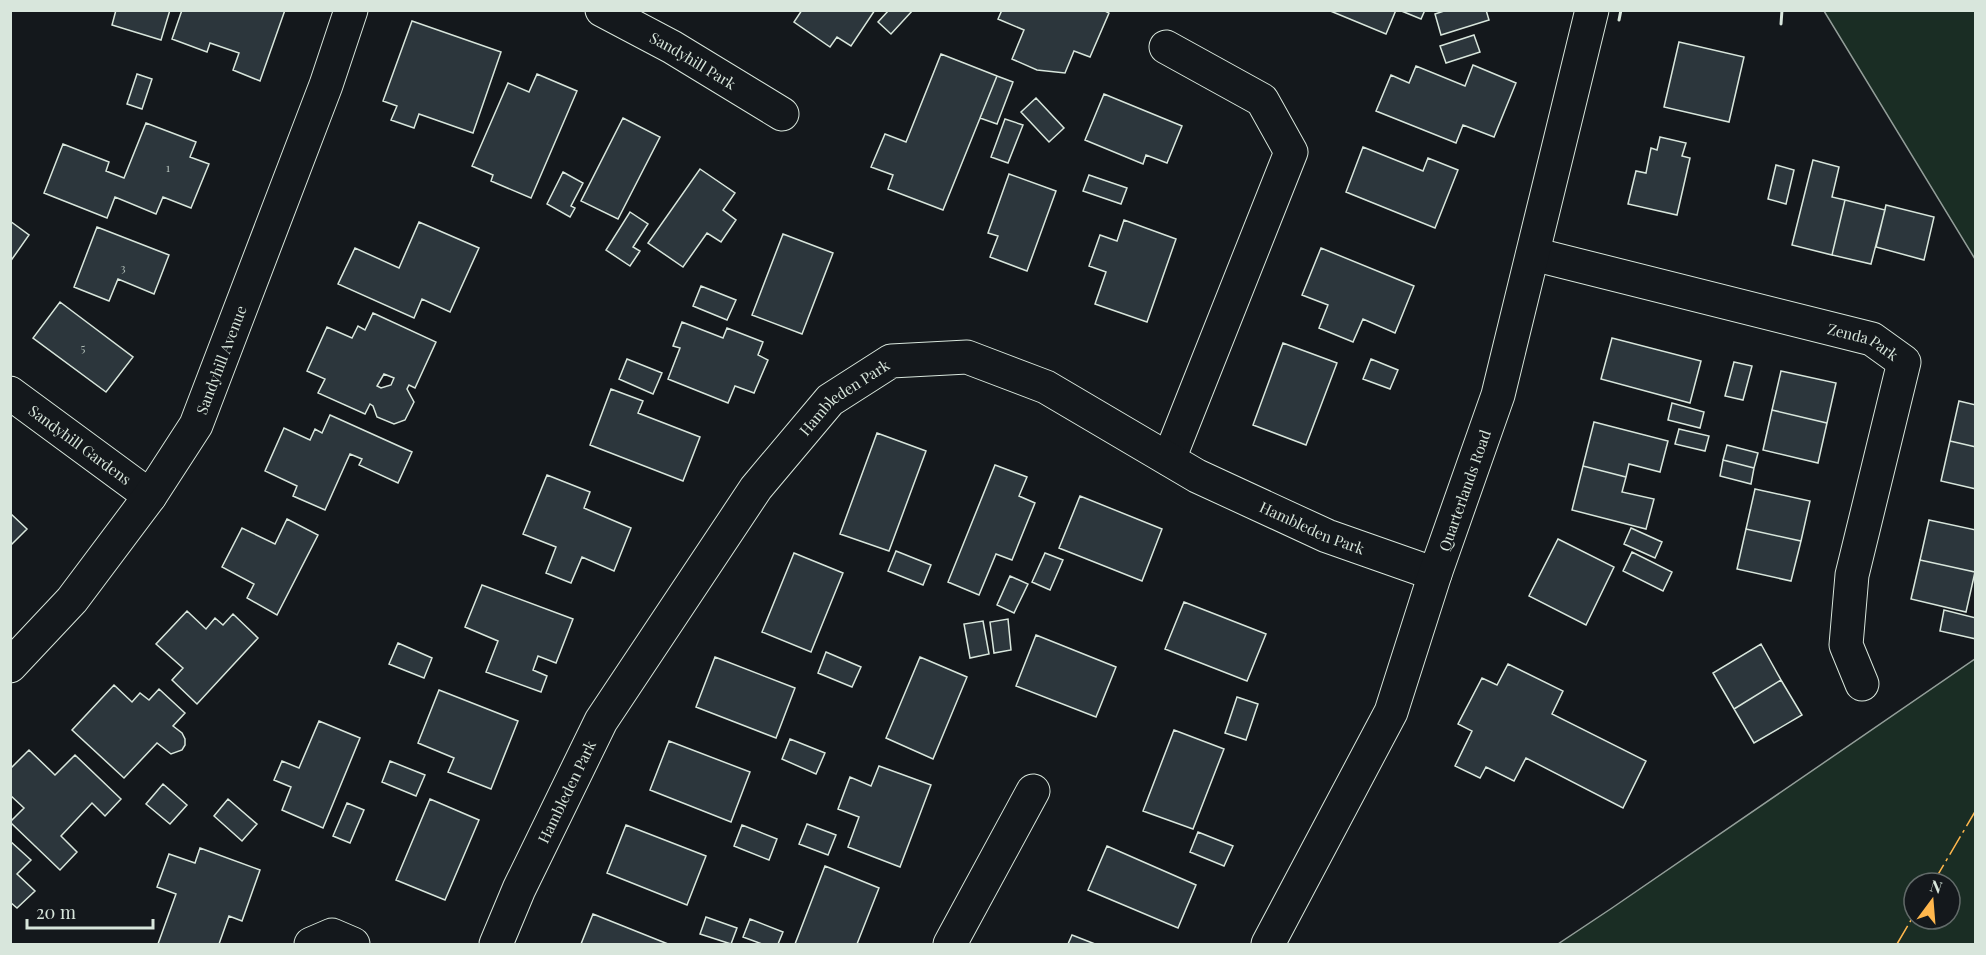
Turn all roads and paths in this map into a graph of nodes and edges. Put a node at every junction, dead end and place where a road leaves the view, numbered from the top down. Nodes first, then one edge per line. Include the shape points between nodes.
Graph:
1 (351, 10) edge
2 (602, 10) edge
3 (1592, 10) edge
4 (1166, 47) dead end
5 (782, 114) dead end
6 (1533, 254) junction
7 (10, 393) edge
8 (1169, 459) junction
9 (150, 496) junction
10 (1435, 574) junction
11 (10, 666) edge
12 (1862, 684) dead end
13 (1034, 791) dead end
14 (311, 944) edge
15 (353, 945) edge
16 (496, 945) edge
17 (950, 945) edge
18 (1269, 945) edge

1 - 9 street, Sandyhill Avenue via 196,425
2 - 5 street, Sandyhill Park
3 - 6 street, Quarterlands Road
4 - 8 street via 1262,100 1291,152
6 - 10 street, Quarterlands Road via 1498,395
6 - 12 street, Zenda Park via 1872,339 1904,362 1852,575 1846,645
7 - 9 street, Sandyhill Gardens
8 - 10 street, Hambleden Park via 1197,476 1327,536
8 - 16 street, Hambleden Park via 1046,387 967,357 891,361 830,400 756,488 601,721
9 - 11 street, Sandyhill Avenue via 72,600
10 - 18 street, Quarterlands Road via 1391,712
13 - 17 street
14 - 15 street via 332,935

